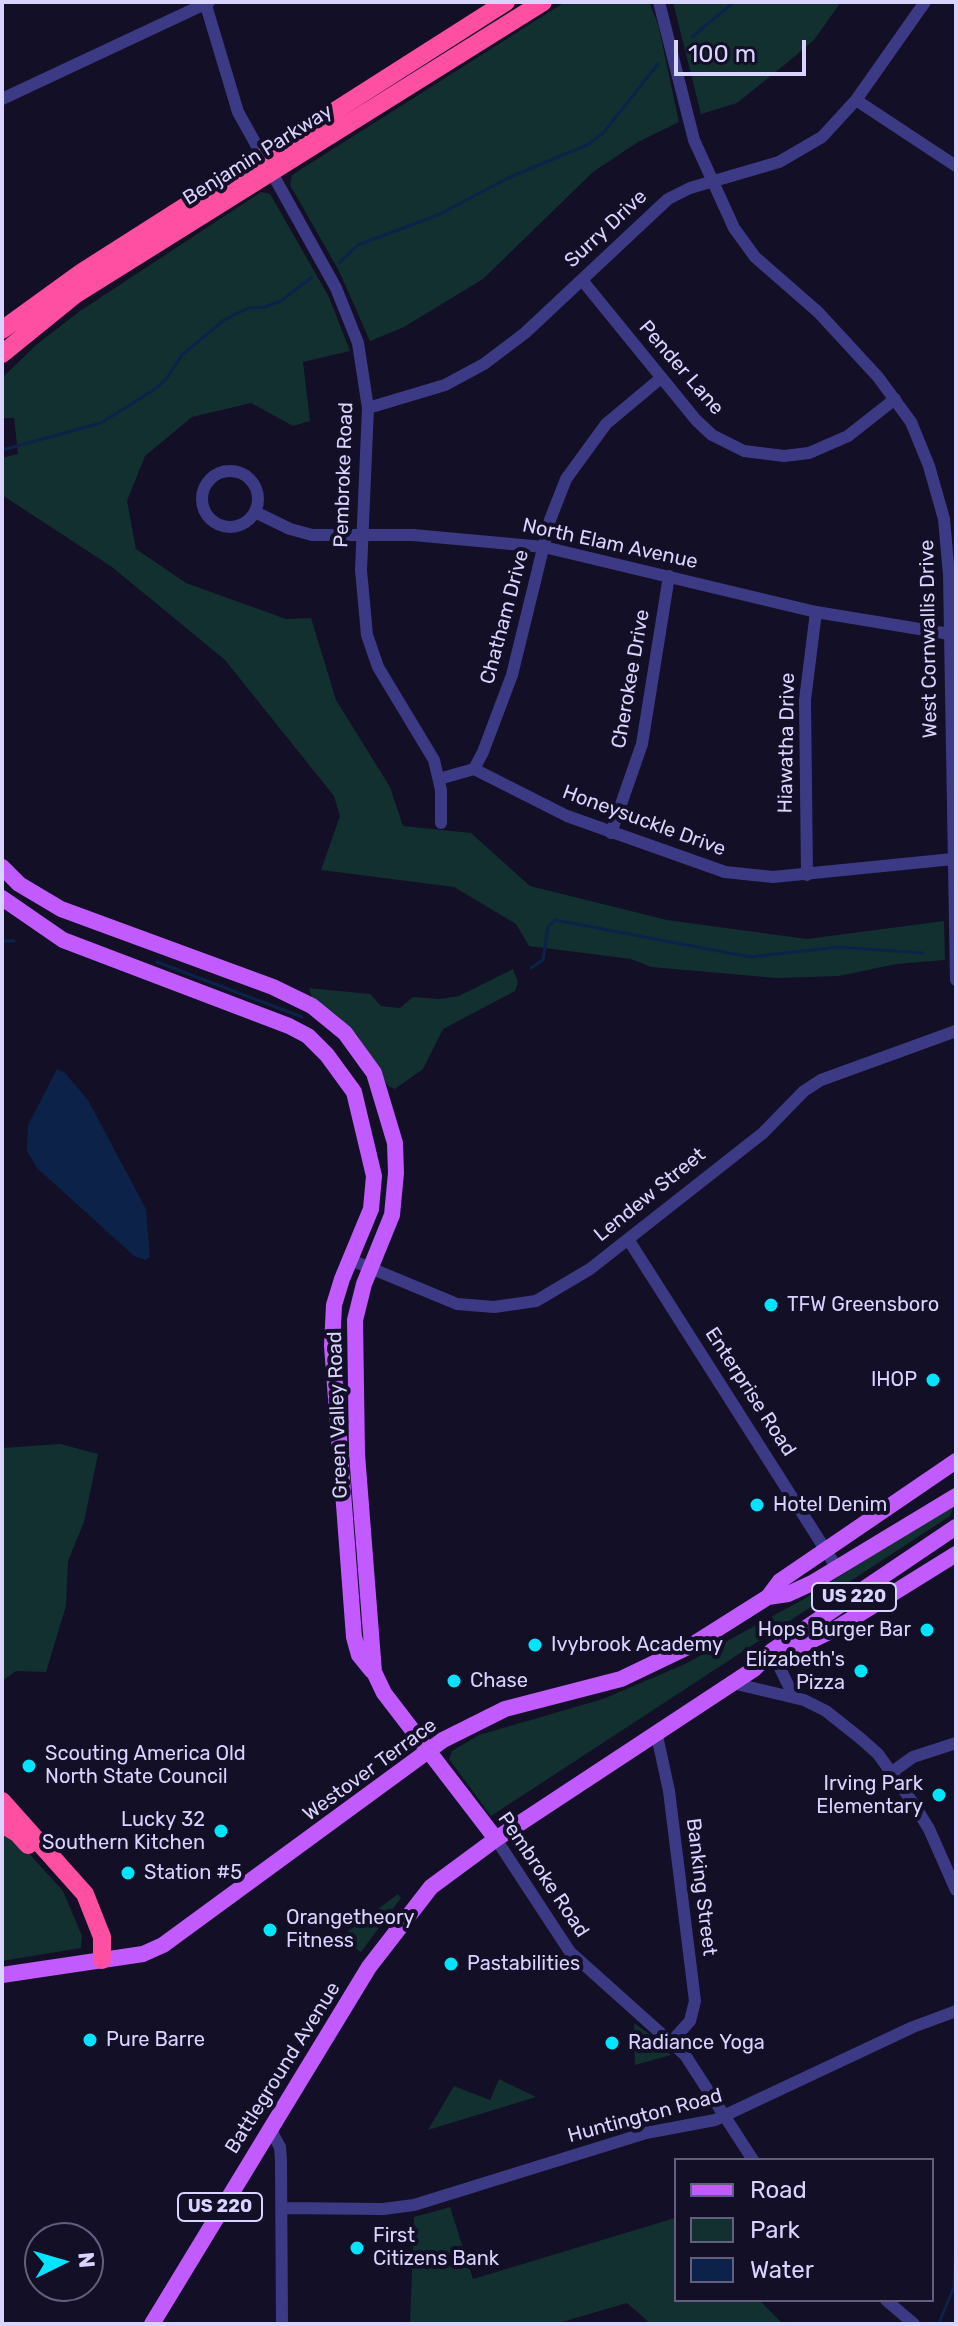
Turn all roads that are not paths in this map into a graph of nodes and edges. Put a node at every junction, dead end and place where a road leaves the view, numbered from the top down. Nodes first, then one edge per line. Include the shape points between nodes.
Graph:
1 (506, 2) edge
2 (543, 2) edge
3 (659, 2) edge
4 (925, 2) edge
5 (206, 3) edge
6 (2, 99) edge
7 (856, 100) junction
8 (956, 166) edge
9 (266, 167) junction
10 (711, 182) junction
11 (582, 280) junction
12 (2, 330) edge
13 (30, 331) junction
14 (2, 354) edge
15 (2, 362) edge
16 (661, 378) junction
17 (895, 399) junction
18 (368, 408) junction
19 (948, 504) edge
20 (255, 512) junction
21 (362, 537) junction
22 (544, 547) junction
23 (669, 576) junction
24 (816, 612) junction
25 (953, 635) edge
26 (474, 769) junction
27 (439, 779) junction
28 (441, 823) dead end
29 (611, 833) junction
30 (953, 859) junction
31 (2, 867) edge
32 (807, 875) junction
33 (2, 898) edge
34 (956, 980) edge
35 (956, 1031) edge
36 (628, 1239) junction
37 (351, 1260) junction
38 (371, 1269) junction
39 (956, 1461) edge
40 (933, 1476) junction
41 (956, 1496) edge
42 (956, 1527) edge
43 (956, 1536) edge
44 (888, 1537) junction
45 (825, 1548) junction
46 (956, 1554) edge
47 (837, 1568) junction
48 (768, 1597) junction
49 (796, 1648) junction
50 (776, 1660) junction
51 (754, 1669) junction
52 (374, 1672) junction
53 (732, 1683) junction
54 (794, 1697) junction
55 (656, 1731) junction
56 (956, 1743) edge
57 (429, 1752) junction
58 (892, 1772) junction
59 (2, 1801) edge
60 (2, 1824) edge
61 (496, 1839) junction
62 (956, 1890) edge
63 (102, 1960) junction
64 (2, 1975) edge
65 (956, 2011) edge
66 (672, 2041) junction
67 (725, 2116) junction
68 (270, 2129) junction
69 (752, 2158) edge
70 (282, 2208) junction
71 (888, 2302) edge
72 (152, 2324) edge
73 (282, 2324) edge
74 (914, 2324) edge

1 - 9 highway, Benjamin Parkway
2 - 9 highway, Benjamin Parkway
3 - 10 street, West Cornwallis Drive via 688,121
4 - 7 street, Surry Drive
5 - 6 street
5 - 9 street, Pembroke Road via 233,100
7 - 8 street
7 - 10 street, Surry Drive via 836,125 801,151
9 - 12 highway, Benjamin Parkway via 82,272
9 - 13 highway, Benjamin Parkway via 76,294
9 - 18 street, Pembroke Road via 348,314
10 - 11 street, Surry Drive via 650,212
10 - 17 street, West Cornwallis Drive via 755,257 848,342
11 - 16 street, Pender Lane
11 - 18 street, Surry Drive via 525,333 464,377
13 - 14 highway, Benjamin Parkway
13 - 15 highway
16 - 17 street, Pender Lane via 712,435 764,456 826,447
16 - 22 street, Chatham Drive via 606,424 578,459 559,494
17 - 19 street, West Cornwallis Drive
18 - 21 street, Pembroke Road
19 - 25 street, West Cornwallis Drive
20 - 20 street via 235,527 217,524 205,512 205,485 220,473 239,472 254,484
20 - 21 street, North Elam Avenue via 312,535
21 - 22 street, North Elam Avenue via 413,535
21 - 27 street, Pembroke Road via 367,635 378,667 425,742
22 - 23 street, North Elam Avenue
22 - 26 street, Chatham Drive via 512,675
23 - 24 street, North Elam Avenue
23 - 29 street, Cherokee Drive via 642,744
24 - 25 street, North Elam Avenue
24 - 32 street, Hiawatha Drive via 805,700
25 - 30 street, West Cornwallis Drive
26 - 27 street
26 - 29 street, Honeysuckle Drive via 543,806
27 - 28 street, Pembroke Road
29 - 32 street, Honeysuckle Drive via 725,872
30 - 32 street, Honeysuckle Drive
30 - 34 street, West Cornwallis Drive
31 - 38 main road, Green Valley Road via 61,909 273,987 312,1006 345,1033 374,1073 395,1143 392,1215
33 - 37 main road, Green Valley Road via 63,940 265,1014 308,1036 327,1055 354,1092 374,1176 371,1209
35 - 36 street, Lendew Street via 821,1080 763,1133
36 - 38 street, Lendew Street via 561,1289 513,1305 457,1304
36 - 45 street, Enterprise Road
37 - 38 street, Lendew Street
37 - 52 main road, Green Valley Road via 334,1305 333,1379 354,1637 359,1655
38 - 52 main road, Green Valley Road via 355,1320 354,1372
39 - 40 main road, Westover Terrace
40 - 44 main road via 937,1496
40 - 45 main road, Westover Terrace
41 - 44 main road, Westover Terrace
42 - 51 main road, Battleground Avenue / US 220 via 772,1651
43 - 49 main road
44 - 47 main road, Westover Terrace
45 - 47 street, Enterprise Road
45 - 48 main road, Westover Terrace via 780,1581
46 - 49 main road
47 - 48 main road, Westover Terrace via 788,1594
48 - 57 main road, Westover Terrace via 670,1657 621,1679 505,1709
49 - 50 main road, Battleground Avenue / US 220
50 - 51 main road, Battleground Avenue / US 220
50 - 54 street
51 - 53 main road, Battleground Avenue / US 220
52 - 57 main road, Green Valley Road
53 - 54 street
53 - 55 main road, Battleground Avenue / US 220
54 - 58 street via 832,1715
55 - 61 main road, Battleground Avenue / US 220
55 - 66 street, Banking Street via 669,1791 695,2001 690,2021
56 - 58 street via 913,1757
57 - 61 main road, Pembroke Road
57 - 63 main road, Westover Terrace via 163,1945
58 - 62 street via 929,1829
59 - 63 highway via 85,1894 102,1937
60 - 63 highway via 17,1833 72,1896
61 - 66 street, Pembroke Road via 570,1952
61 - 68 main road, Battleground Avenue / US 220 via 445,1876 410,1912 369,1967
63 - 64 main road, Westover Terrace
65 - 67 street, Huntington Road
66 - 67 street, Pembroke Road
67 - 69 street, Pembroke Road
67 - 70 street, Huntington Road via 646,2133 414,2205
68 - 70 street via 280,2147
68 - 72 main road, Battleground Avenue / US 220
70 - 73 street
71 - 74 street

